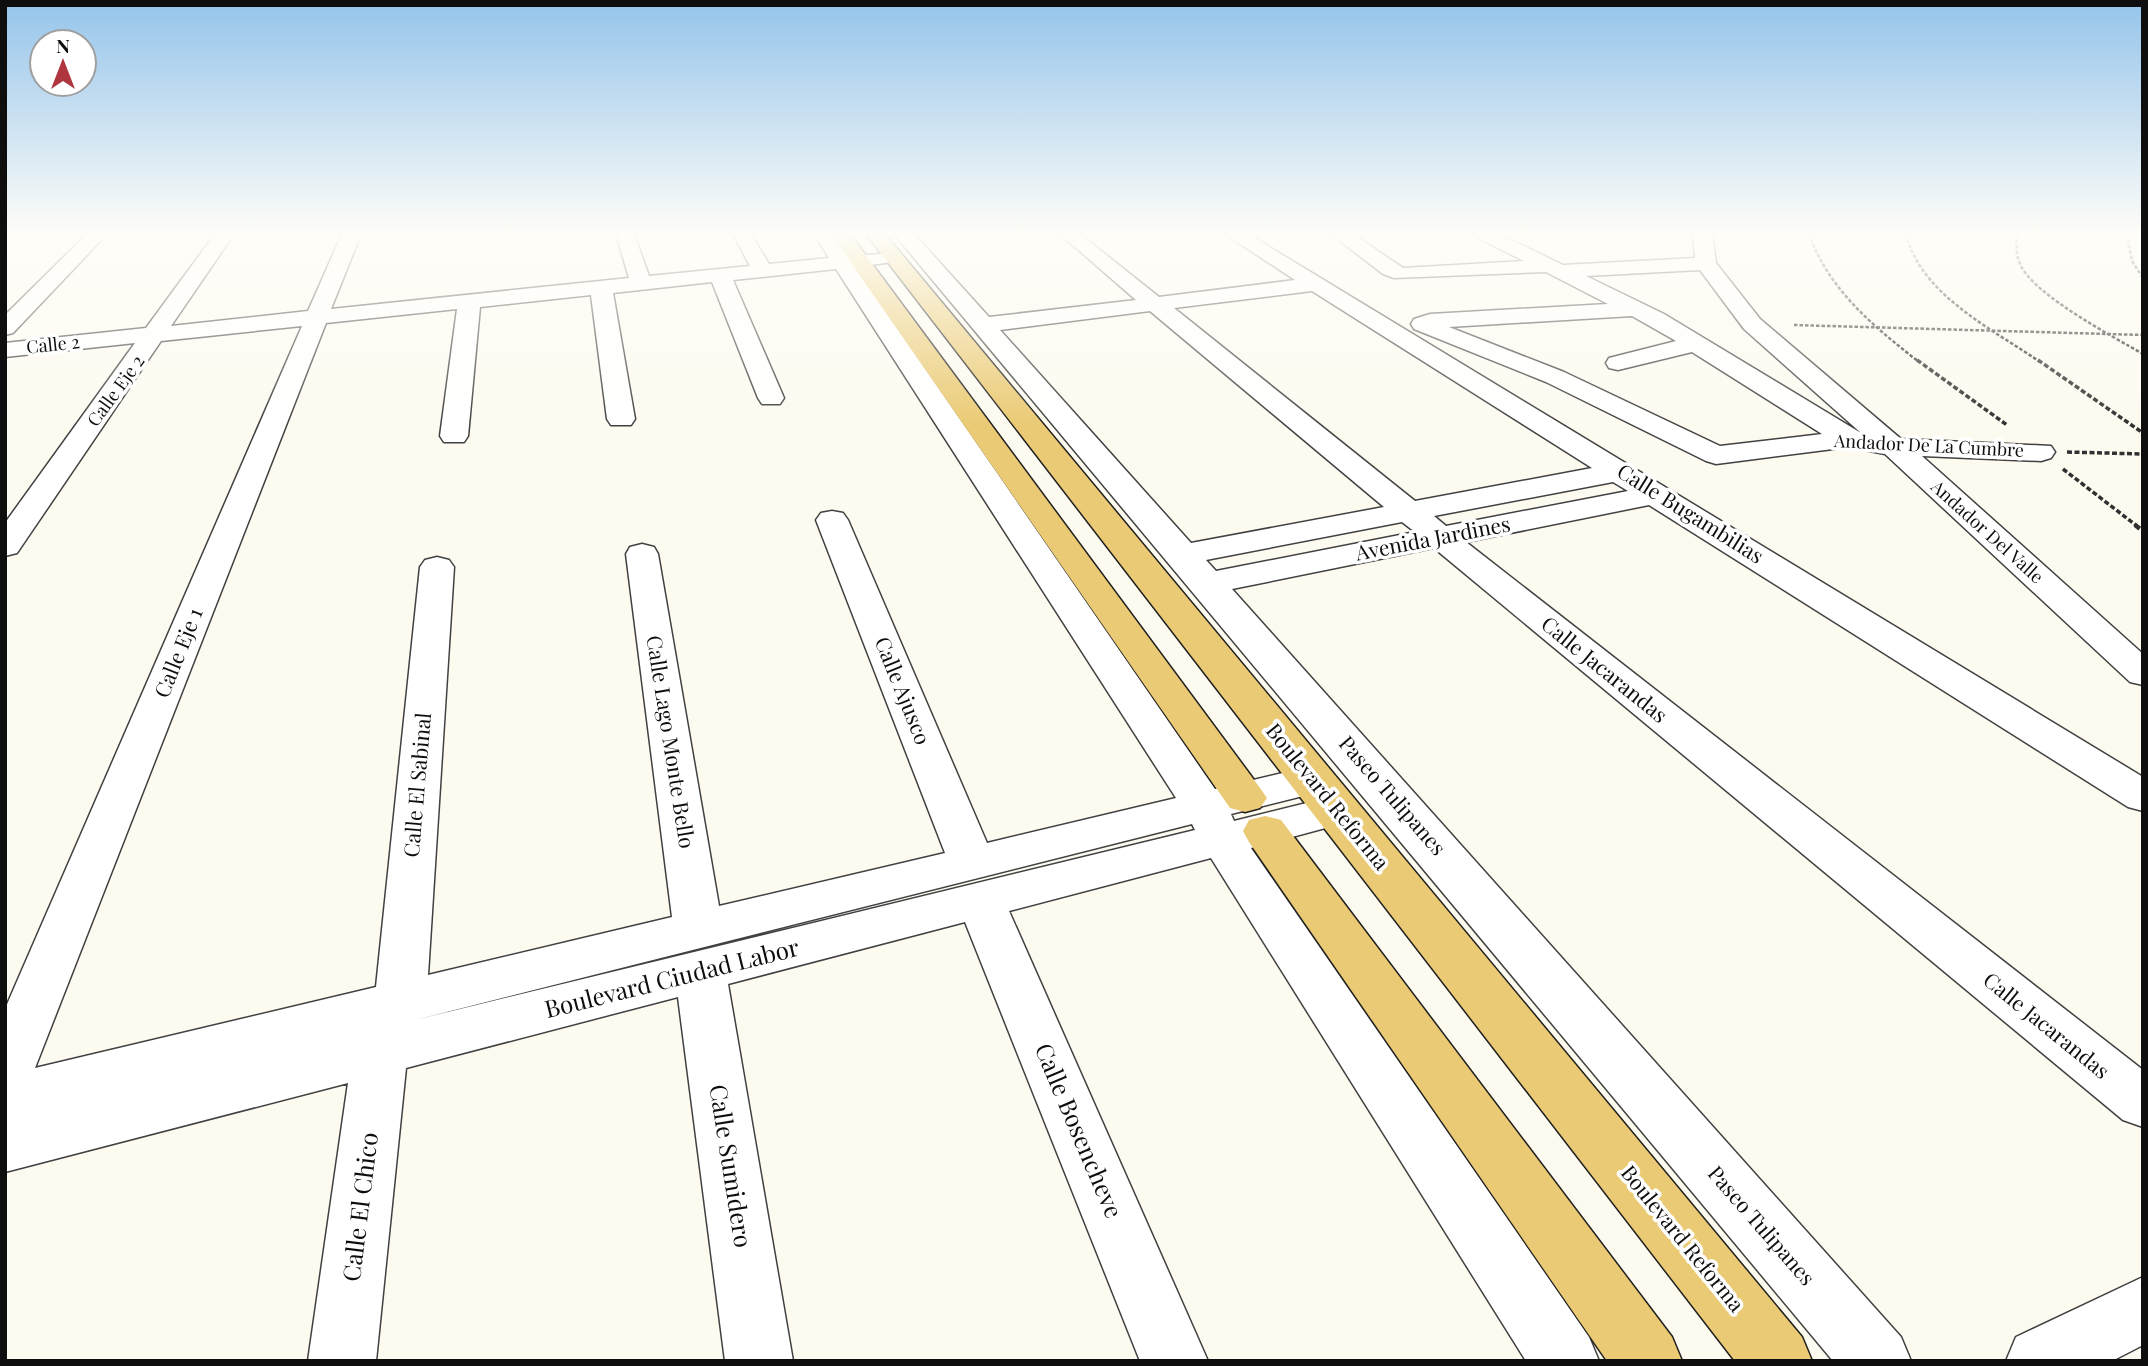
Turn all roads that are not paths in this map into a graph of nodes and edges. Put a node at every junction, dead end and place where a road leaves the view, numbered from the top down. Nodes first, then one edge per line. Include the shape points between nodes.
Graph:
1 (35, 298) edge
2 (181, 298) edge
3 (326, 298) edge
4 (509, 298) edge
5 (602, 298) edge
6 (729, 298) edge
7 (902, 298) edge
8 (912, 298) edge
9 (944, 298) edge
10 (1147, 298) edge
11 (1205, 298) edge
12 (1338, 298) edge
13 (1613, 298) edge
14 (1732, 298) edge
15 (469, 302) junction
16 (1155, 304) junction
17 (1635, 309) junction
18 (1719, 316) dead end
19 (318, 317) junction
20 (1694, 317) dead end
21 (1656, 319) junction
22 (1748, 319) junction
23 (984, 325) junction
24 (5, 328) edge
25 (156, 334) junction
26 (1695, 344) junction
27 (5, 350) edge
28 (1618, 363) dead end
29 (771, 398) dead end
30 (621, 419) dead end
31 (454, 436) dead end
32 (1849, 439) junction
33 (1892, 447) junction
34 (2041, 452) road end
35 (1622, 471) junction
36 (1657, 494) junction
37 (832, 520) dead end
38 (1424, 524) junction
39 (5, 546) edge
40 (642, 554) dead end
41 (437, 567) dead end
42 (1196, 569) junction
43 (2143, 674) edge
44 (1325, 795) junction
45 (2143, 797) edge
46 (1235, 819) junction
47 (976, 882) junction
48 (699, 951) junction
49 (400, 1003) junction
50 (380, 1052) junction
51 (5, 1073) edge
52 (5, 1099) edge
53 (2143, 1104) edge
54 (5, 1146) edge
55 (2143, 1310) edge
56 (342, 1361) edge
57 (759, 1361) edge
58 (1174, 1361) edge
59 (1565, 1361) edge
60 (1648, 1361) edge
61 (1778, 1361) edge
62 (1877, 1361) edge
63 (2040, 1361) edge

1 - 24 street
2 - 25 street, Calle Eje 2
3 - 19 street, Calle Eje 1
4 - 15 street, Calle 2
5 - 30 street
6 - 29 street
7 - 46 street
8 - 44 main road, Boulevard Reforma
9 - 23 street, Paseo Tulipanes
10 - 16 street, Calle Jacarandas
11 - 16 street
12 - 35 street, Calle Bugambilias
13 - 17 street
14 - 22 street, Andador Del Valle
15 - 19 street, Calle 2
15 - 31 street
16 - 23 street
16 - 38 street, Calle Jacarandas
17 - 21 street
17 - 32 street, Andador De La Cumbre via 1422,324 1555,377 1716,455
18 - 22 street
19 - 25 street, Calle 2
19 - 51 street, Calle Eje 1
20 - 21 street
21 - 26 street
22 - 33 street, Andador Del Valle
23 - 42 street, Paseo Tulipanes
25 - 27 street, Calle 2
25 - 39 street, Calle Eje 2
26 - 28 street
26 - 32 street
32 - 33 street, Andador De La Cumbre
33 - 34 street, Andador De La Cumbre
33 - 43 street, Andador Del Valle
35 - 36 street, Calle Bugambilias
35 - 38 street, Avenida Jardines
36 - 38 street, Avenida Jardines
36 - 45 street, Calle Bugambilias
37 - 47 street, Calle Ajusco
38 - 42 street, Avenida Jardines
38 - 53 street, Calle Jacarandas
40 - 48 street, Calle Lago Monte Bello
41 - 49 street, Calle El Sabinal
42 - 62 street, Paseo Tulipanes
44 - 46 street, Boulevard Ciudad Labor
44 - 61 main road, Boulevard Reforma
46 - 47 street, Boulevard Ciudad Labor
46 - 59 street
46 - 60 main road
47 - 48 street, Boulevard Ciudad Labor
47 - 58 street, Calle Bosencheve
48 - 49 street, Boulevard Ciudad Labor
48 - 50 street, Boulevard Ciudad Labor
48 - 57 street, Calle Sumidero
49 - 52 street, Boulevard Ciudad Labor
50 - 54 street, Boulevard Ciudad Labor
50 - 56 street, Calle El Chico
55 - 63 street

